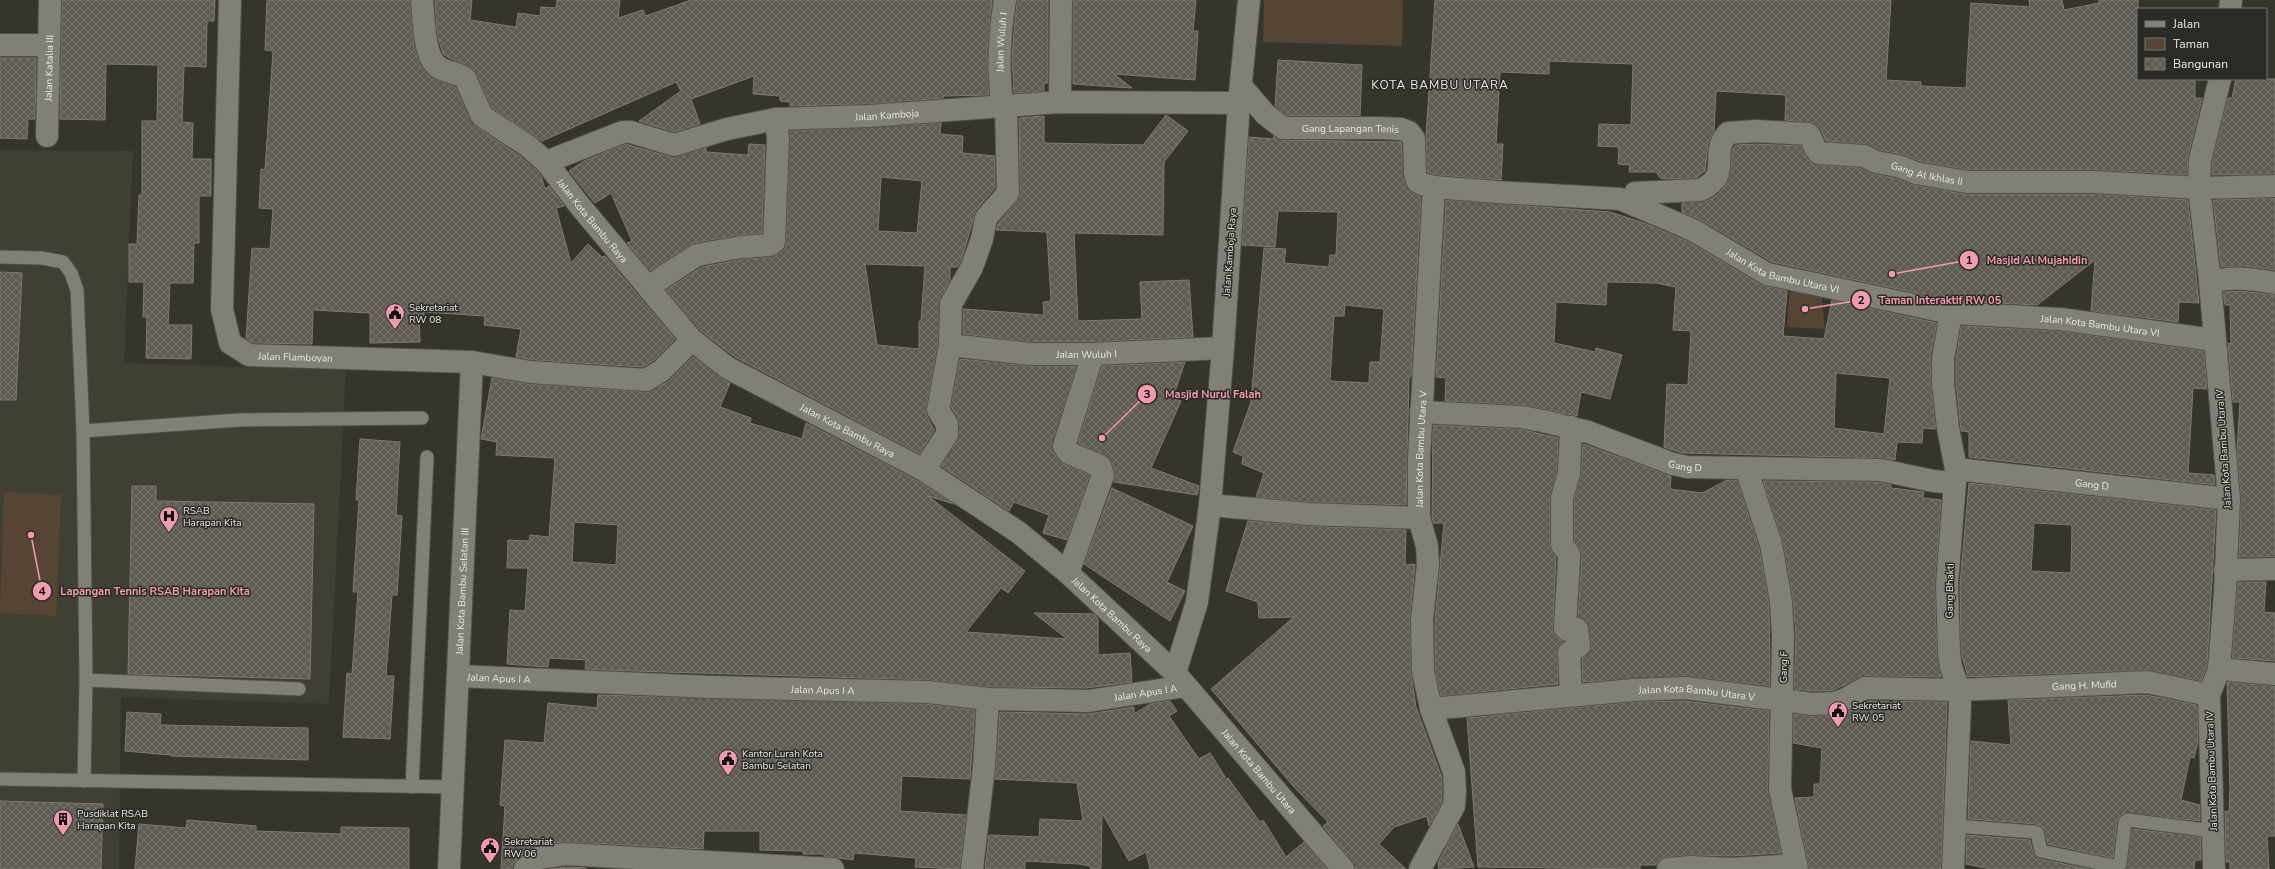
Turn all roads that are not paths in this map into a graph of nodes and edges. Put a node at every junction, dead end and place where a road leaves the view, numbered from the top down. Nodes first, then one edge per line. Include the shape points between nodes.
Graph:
1 (50, 0) edge
2 (230, 0) edge
3 (422, 0) edge
4 (1005, 0) edge
5 (1061, 0) edge
6 (1249, 0) edge
7 (0, 45) edge
8 (49, 45) junction
9 (2220, 80) edge
10 (1240, 94) junction
11 (1060, 102) junction
12 (1004, 108) junction
13 (776, 119) junction
14 (48, 136) dead end
15 (546, 162) junction
16 (2275, 186) edge
17 (1434, 187) junction
18 (2199, 188) junction
19 (1635, 193) dead end
20 (0, 258) edge
21 (2210, 282) junction
22 (2275, 283) edge
23 (648, 287) junction
24 (1951, 312) junction
25 (692, 340) junction
26 (2214, 340) junction
27 (950, 345) junction
28 (1223, 348) junction
29 (1093, 354) junction
30 (472, 362) junction
31 (1421, 412) junction
32 (422, 418) dead end
33 (1570, 427) junction
34 (83, 431) junction
35 (427, 458) dead end
36 (1746, 468) junction
37 (924, 470) junction
38 (1956, 476) junction
39 (2229, 498) junction
40 (1210, 505) junction
41 (1419, 518) junction
42 (2275, 569) edge
43 (2225, 570) junction
44 (1068, 572) junction
45 (2219, 669) junction
46 (2275, 674) edge
47 (458, 676) junction
48 (1181, 679) junction
49 (86, 680) junction
50 (298, 689) dead end
51 (1959, 690) junction
52 (1571, 695) junction
53 (2209, 695) junction
54 (988, 699) junction
55 (1782, 699) junction
56 (1431, 709) junction
57 (0, 779) edge
58 (84, 781) junction
59 (412, 787) junction
60 (453, 787) junction
61 (1956, 826) junction
62 (2213, 831) junction
63 (1796, 867) edge
64 (449, 869) edge
65 (526, 869) edge
66 (833, 869) edge
67 (972, 869) edge
68 (1343, 869) edge
69 (1420, 869) edge
70 (1668, 869) edge
71 (1953, 869) edge
72 (2214, 869) edge

1 - 8 street, Jalan Katalia III
2 - 30 street, Jalan Flamboyan via 222,310 230,343 249,355
3 - 15 street, Jalan Kota Bambu Raya via 428,52 432,62 437,67 465,78 482,116 528,146
4 - 12 street, Jalan Wuluh I via 1000,35 999,72
5 - 11 street
6 - 10 street, Jalan Kamboja Raya
7 - 8 street
8 - 14 street, Jalan Katalia III
9 - 18 street, Jalan Kota Bambu Utara IV via 2200,160
10 - 11 street, Jalan Kamboja
10 - 17 street, Gang Lapangan Tenis via 1283,128 1379,128 1409,132 1414,139 1417,181
10 - 28 street, Jalan Kamboja Raya
11 - 12 street, Jalan Kamboja
12 - 13 street, Jalan Kamboja
12 - 27 street, Jalan Wuluh I via 1008,193 986,218 982,239 972,266 951,304
13 - 15 street, Jalan Kamboja via 727,129 674,145 623,132 616,137
13 - 23 street via 778,138 774,242 769,245 697,255
15 - 23 street, Jalan Kota Bambu Raya
16 - 18 street, Gang Al Ikhlas II
17 - 24 street, Jalan Kota Bambu Utara VI via 1620,199 1693,230 1767,274
17 - 31 street, Jalan Kota Bambu Utara V
18 - 19 street, Gang Al Ikhlas II via 2095,182 1947,180 1876,162 1864,156 1819,153 1816,151 1814,139 1808,134 1756,131 1728,133 1722,139 1719,176 1709,186 1700,190
18 - 21 street, Jalan Kota Bambu Utara IV
20 - 34 lane via 42,258 63,262 71,273 77,290
21 - 22 street via 2225,278 2247,278
21 - 26 street, Jalan Kota Bambu Utara IV
23 - 25 street, Jalan Kota Bambu Raya
24 - 26 street, Jalan Kota Bambu Utara VI via 2060,320
24 - 38 street, Gang Bhakti via 1943,359 1943,382
25 - 30 street, Jalan Flamboyan via 661,371 646,380 530,372
25 - 37 street, Jalan Kota Bambu Raya via 728,368
26 - 39 street, Jalan Kota Bambu Utara IV
27 - 29 street, Jalan Wuluh I via 1030,354
27 - 37 street, Jalan Wuluh I via 938,410 947,424 947,434
28 - 29 street, Jalan Wuluh I
28 - 40 street, Jalan Kamboja Raya
29 - 44 street via 1064,446 1069,453 1100,466 1103,475
30 - 47 street, Jalan Kota Bambu Selatan III
31 - 33 street, Gang D via 1521,418
31 - 41 street, Jalan Kota Bambu Utara V
32 - 34 lane via 239,420
33 - 36 street, Gang D via 1618,442 1673,464 1707,469
33 - 52 street via 1569,473 1562,498 1562,545 1569,554 1565,628 1578,629 1579,636 1579,646 1569,652
34 - 49 lane
35 - 59 lane
36 - 38 street, Gang D via 1881,470 1933,481
36 - 55 street, Gang F via 1776,564 1782,602
37 - 44 street, Jalan Kota Bambu Raya via 1018,532
38 - 39 street, Gang D
38 - 51 street, Gang Bhakti via 1948,584 1951,667
39 - 43 street, Jalan Kota Bambu Utara IV
40 - 41 street via 1309,514
40 - 48 street, Jalan Kamboja Raya via 1197,602
41 - 56 street, Jalan Kota Bambu Utara V via 1427,546 1427,578 1422,620 1423,671
42 - 43 street
43 - 45 street, Jalan Kota Bambu Utara IV via 2226,592
44 - 48 street, Jalan Kota Bambu Raya
45 - 46 street
45 - 53 street, Jalan Kota Bambu Utara IV
47 - 54 street, Jalan Apus I A via 712,687 928,692
47 - 60 street, Jalan Kota Bambu Selatan III
48 - 54 street, Jalan Apus I A via 1088,701
48 - 68 street, Jalan Kota Bambu Utara
49 - 50 lane
49 - 58 lane
51 - 53 street, Gang H. Mufid via 2147,682
51 - 55 street, Jalan Kota Bambu Utara V via 1865,688 1844,700 1825,704
51 - 61 street, Gang Bhakti
52 - 55 street, Jalan Kota Bambu Utara V via 1686,688
52 - 56 street, Jalan Kota Bambu Utara V
53 - 62 street, Jalan Kota Bambu Utara IV
54 - 67 street via 984,767
55 - 63 street, Gang F via 1779,743 1780,789
56 - 69 street, Jalan Kota Bambu Utara V via 1454,772 1455,792 1454,806
57 - 58 lane
58 - 59 lane
59 - 60 lane
60 - 64 street, Jalan Kota Bambu Selatan III
61 - 62 lane via 2034,832 2037,834 2041,851 2114,866 2120,864 2125,822 2128,820
61 - 71 street, Gang Bhakti
62 - 72 street, Jalan Kota Bambu Utara IV
63 - 70 street
65 - 66 street via 538,858 565,854

